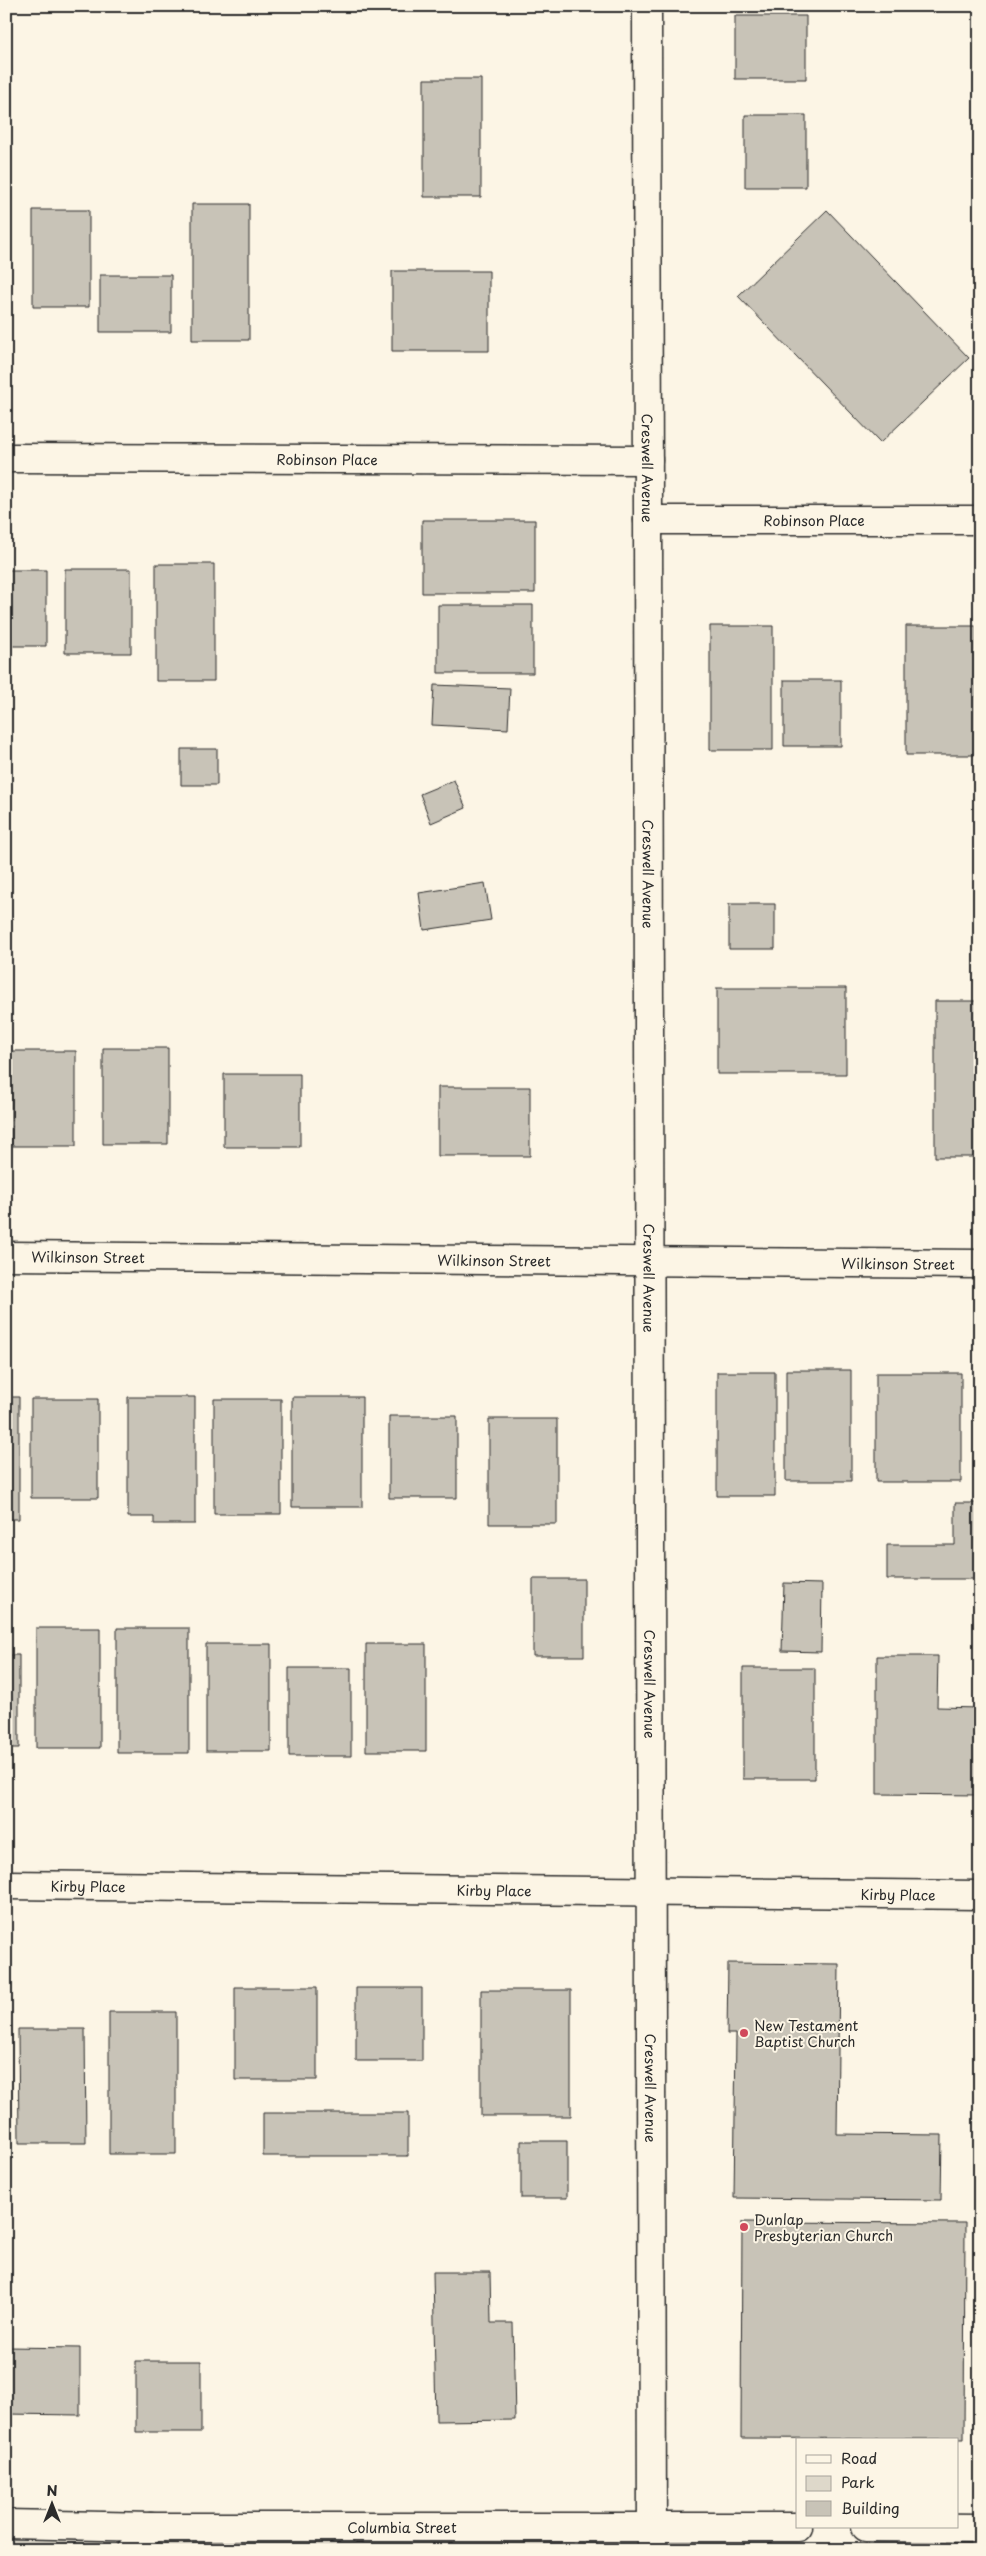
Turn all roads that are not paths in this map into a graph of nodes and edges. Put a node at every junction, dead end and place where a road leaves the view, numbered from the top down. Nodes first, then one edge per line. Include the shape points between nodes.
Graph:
1 (647, 6) edge
2 (6, 458) edge
3 (648, 460) junction
4 (648, 520) junction
5 (980, 520) edge
6 (6, 1256) edge
7 (648, 1261) junction
8 (980, 1264) edge
9 (6, 1885) edge
10 (651, 1890) junction
11 (980, 1895) edge
12 (6, 2524) edge
13 (152, 2527) junction
14 (796, 2527) edge
15 (958, 2528) edge
16 (980, 2528) edge
17 (652, 2538) edge
18 (132, 2550) edge

1 - 3 street, Creswell Avenue
2 - 3 street, Robinson Place
3 - 4 street, Creswell Avenue
4 - 5 street, Robinson Place
4 - 7 street, Creswell Avenue
6 - 7 street, Wilkinson Street
7 - 8 street, Wilkinson Street
7 - 10 street, Creswell Avenue
9 - 10 street, Kirby Place
10 - 11 street, Kirby Place
10 - 17 street, Creswell Avenue
12 - 13 street, Columbia Street
13 - 17 street, Columbia Street
13 - 18 street
14 - 17 street, Columbia Street
15 - 16 street

